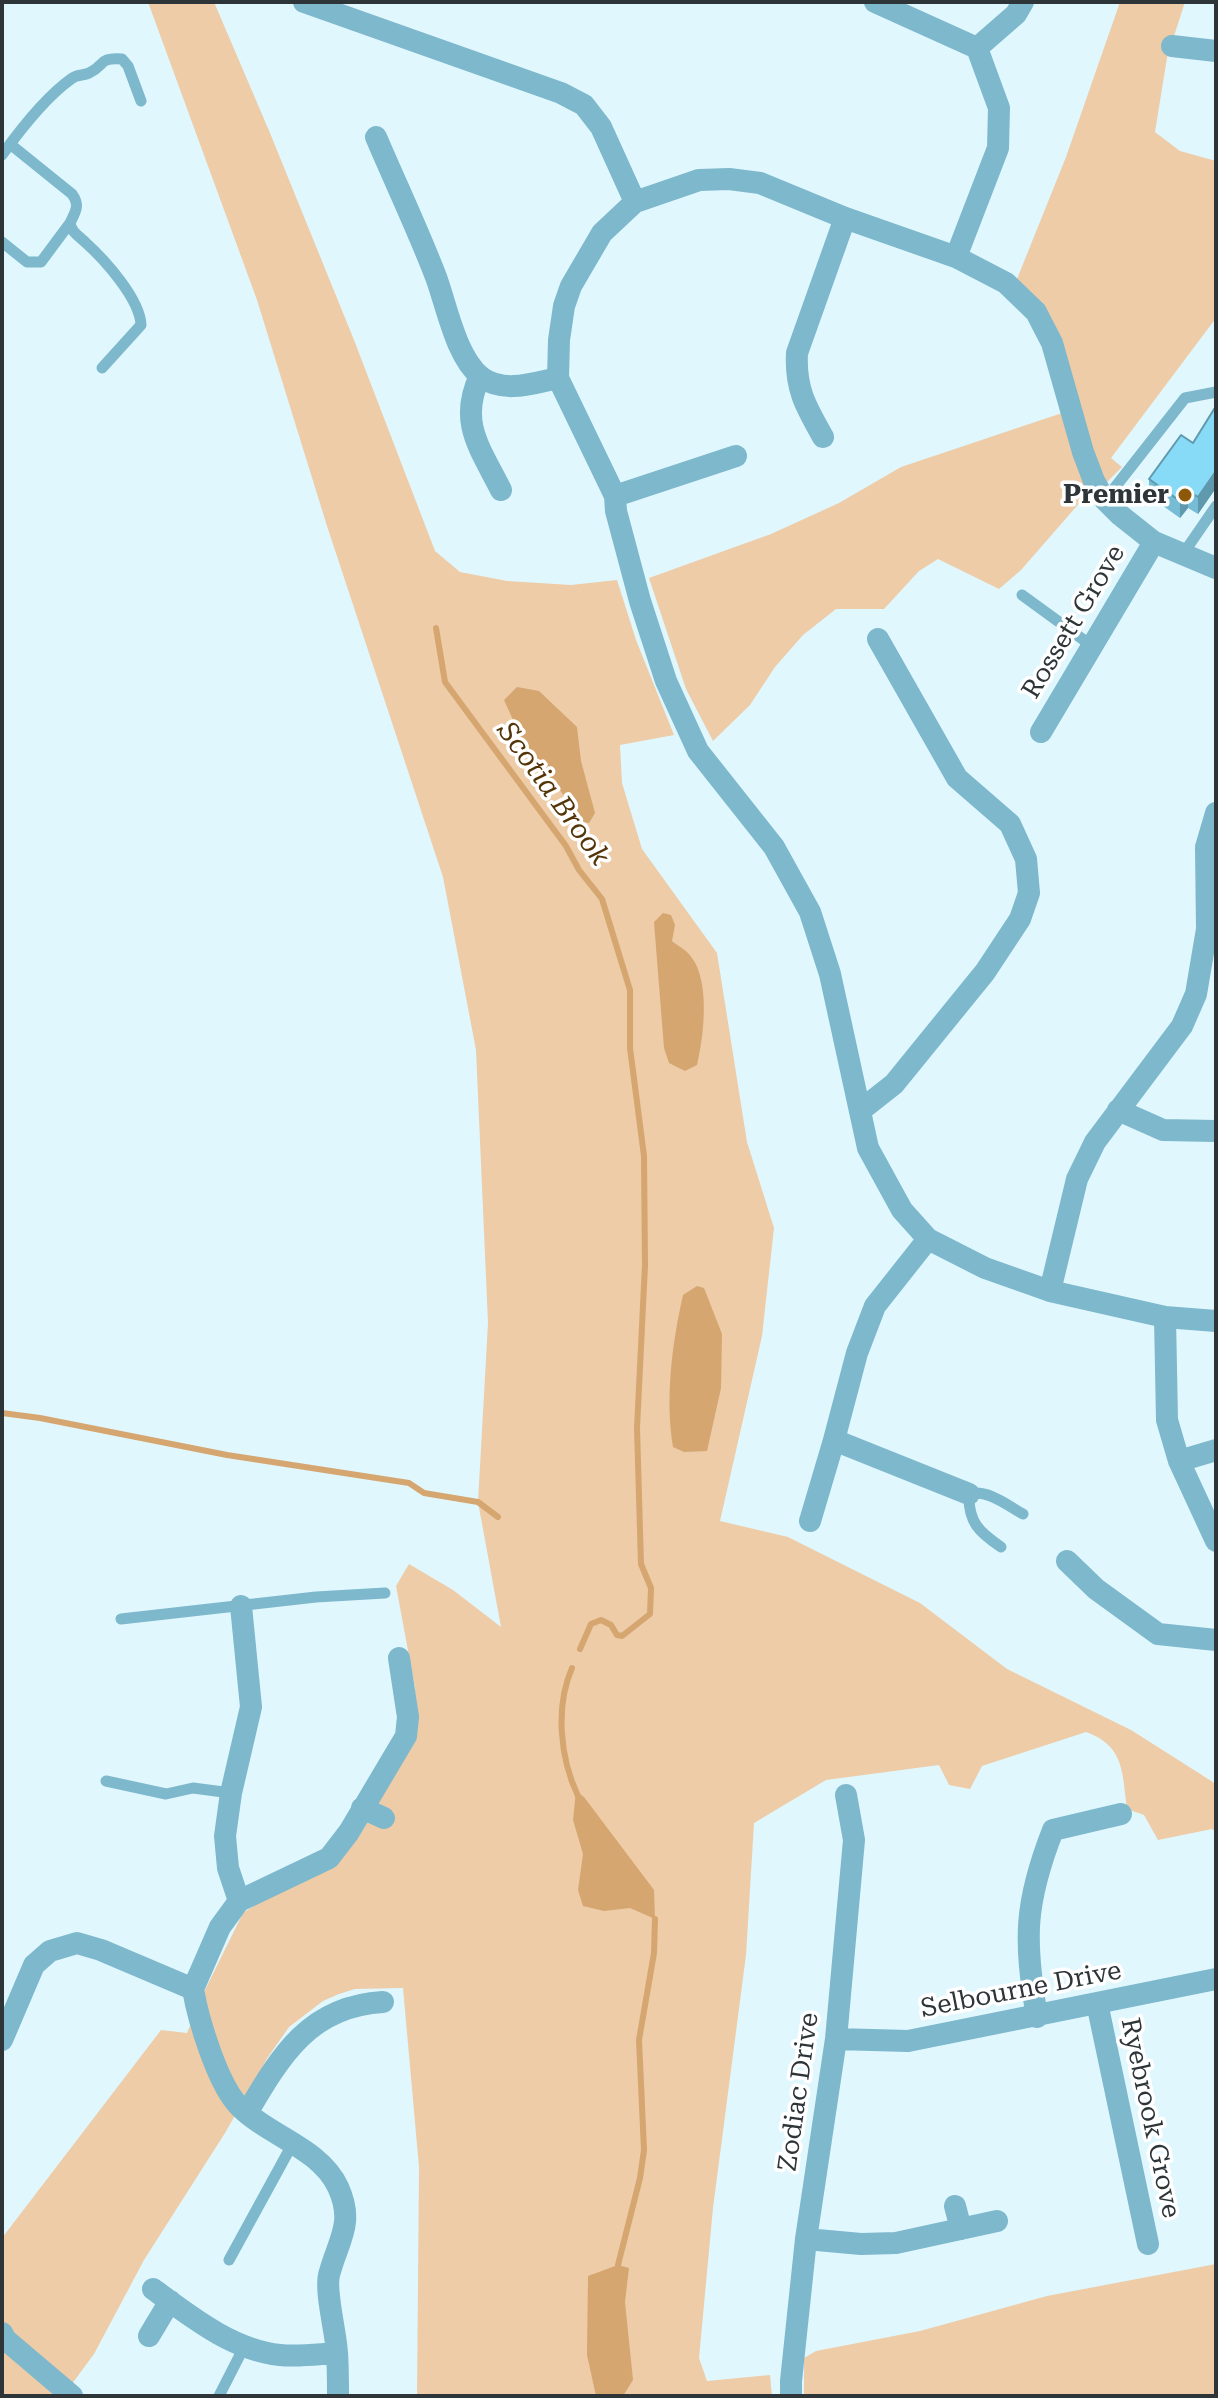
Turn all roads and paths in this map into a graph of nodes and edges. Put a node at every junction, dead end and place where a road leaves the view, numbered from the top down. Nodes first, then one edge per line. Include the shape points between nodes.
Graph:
1 (304, 2) edge
2 (875, 2) edge
3 (1023, 2) edge
4 (1172, 46) dead end
5 (977, 48) junction
6 (1216, 51) edge
7 (141, 101) dead end
8 (376, 137) dead end
9 (10, 144) junction
10 (2, 155) edge
11 (635, 202) junction
12 (845, 218) junction
13 (70, 223) junction
14 (2, 242) edge
15 (956, 257) junction
16 (102, 368) dead end
17 (480, 376) junction
18 (558, 378) junction
19 (1216, 392) edge
20 (823, 437) dead end
21 (736, 456) dead end
22 (501, 490) dead end
23 (615, 496) junction
24 (1105, 500) junction
25 (1216, 506) edge
26 (1154, 542) junction
27 (1183, 554) junction
28 (1216, 568) edge
29 (1022, 595) dead end
30 (878, 639) dead end
31 (1092, 646) junction
32 (1041, 732) dead end
33 (1216, 814) edge
34 (861, 1110) junction
35 (1118, 1110) junction
36 (1216, 1131) edge
37 (928, 1239) junction
38 (1050, 1291) junction
39 (1165, 1317) junction
40 (1216, 1321) edge
41 (834, 1440) junction
42 (1216, 1450) edge
43 (1179, 1461) junction
44 (969, 1494) junction
45 (1023, 1514) dead end
46 (810, 1521) dead end
47 (1216, 1541) edge
48 (1001, 1547) dead end
49 (1067, 1561) dead end
50 (385, 1593) dead end
51 (241, 1606) junction
52 (121, 1619) dead end
53 (1216, 1640) edge
54 (399, 1658) dead end
55 (106, 1781) dead end
56 (231, 1793) junction
57 (846, 1795) dead end
58 (362, 1808) junction
59 (1121, 1814) dead end
60 (384, 1818) dead end
61 (239, 1901) junction
62 (1216, 1979) edge
63 (193, 1989) junction
64 (383, 2002) dead end
65 (1097, 2003) junction
66 (1037, 2017) junction
67 (836, 2039) junction
68 (2, 2040) edge
69 (247, 2113) junction
70 (293, 2143) junction
71 (955, 2206) dead end
72 (997, 2221) dead end
73 (961, 2229) junction
74 (806, 2239) junction
75 (1148, 2244) dead end
76 (229, 2260) dead end
77 (2, 2333) edge
78 (149, 2336) dead end
79 (245, 2345) junction
80 (337, 2353) junction
81 (72, 2396) edge
82 (219, 2396) edge
83 (338, 2396) edge
84 (791, 2396) edge

1 - 11 street via 584,105 601,127
2 - 5 street
3 - 5 street
4 - 6 street
5 - 15 street via 999,108 998,148
7 - 9 lane via 122,59 102,61 90,73 68,81
8 - 17 street via 461,348
9 - 10 lane
9 - 13 lane via 72,194 77,211
11 - 12 street via 699,180 729,179 760,183
11 - 18 street via 602,233 571,286 559,340
12 - 15 street
12 - 20 street via 797,353 801,397
13 - 14 lane via 41,262 27,262
13 - 16 lane via 133,298 141,315 141,325
15 - 24 street via 1006,283 1036,312 1059,361 1083,452
17 - 18 street via 506,386
17 - 22 street via 471,396 472,432
18 - 23 street
19 - 24 lane via 1185,398
21 - 23 street
23 - 34 street via 666,681 698,751 774,847 810,912
24 - 26 street
25 - 27 lane
26 - 27 street
26 - 31 street, Rossett Grove
27 - 28 street
29 - 31 lane
30 - 34 street via 957,778 1010,824 1026,859 1029,893 1020,919 985,972 894,1084
31 - 32 street, Rossett Grove
33 - 35 street via 1206,847 1207,929 1196,994 1182,1026
34 - 37 street via 868,1148 884,1179
35 - 36 street via 1163,1130
35 - 38 street via 1077,1179
37 - 38 street via 985,1268
37 - 41 street via 875,1306
38 - 39 street
39 - 40 street
39 - 43 street via 1167,1420
41 - 44 street
41 - 46 street
42 - 43 street
43 - 47 street
44 - 45 lane via 994,1498
44 - 48 lane via 980,1533
49 - 53 street via 1158,1634
50 - 51 lane
51 - 52 lane
51 - 56 street via 251,1707
54 - 58 street via 408,1727
55 - 56 lane via 166,1794 193,1788
56 - 61 street via 225,1836
57 - 67 street, Zodiac Drive via 854,1840
58 - 60 street
58 - 61 street via 329,1858
59 - 66 street via 1053,1830 1039,1865 1027,1928
61 - 63 street via 220,1927
62 - 65 street, Selbourne Drive
63 - 68 street via 77,1943 50,1951 34,1965
63 - 69 street via 219,2071
64 - 69 street via 347,2006 296,2040
65 - 66 street, Selbourne Drive
65 - 75 street, Ryebrook Grove
66 - 67 street, Selbourne Drive via 908,2041
67 - 74 street, Zodiac Drive
69 - 70 street
70 - 76 lane
70 - 80 street via 328,2170 347,2211 328,2278
71 - 73 street
72 - 73 street
73 - 74 street via 896,2243
74 - 84 street, Zodiac Drive
77 - 81 street
78 - 79 street via 162,2295 209,2329
79 - 80 street via 280,2355
79 - 82 lane
80 - 83 street

